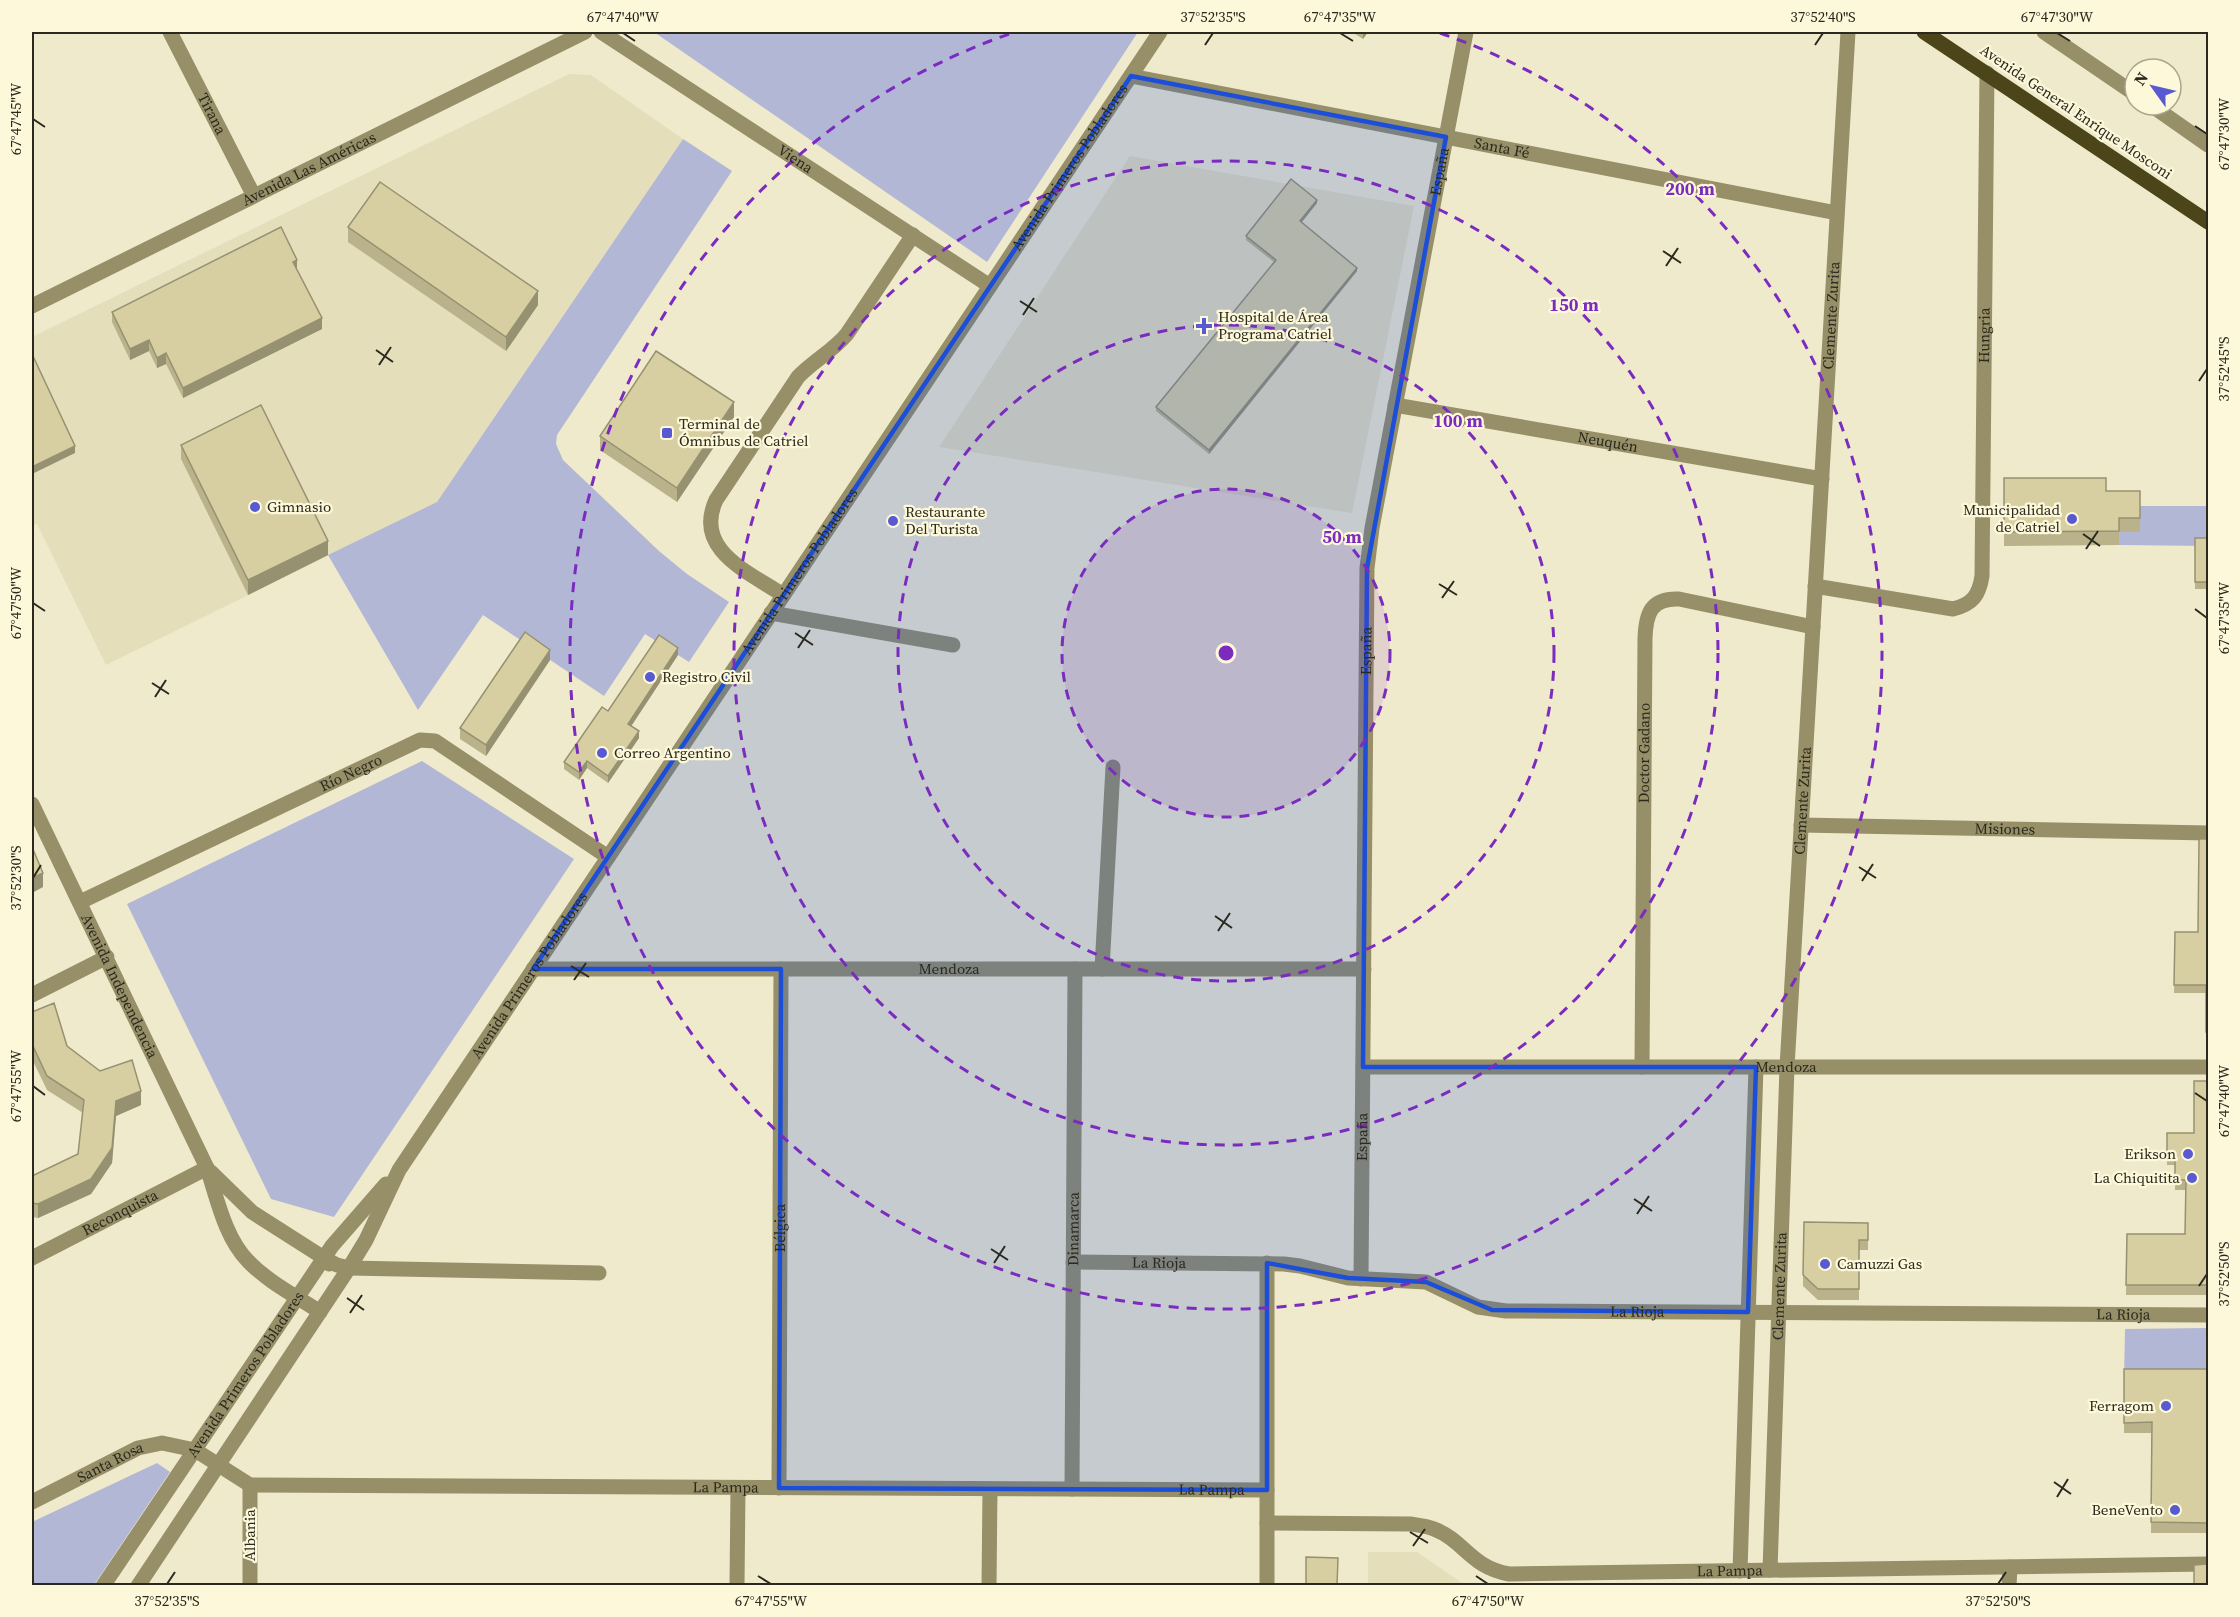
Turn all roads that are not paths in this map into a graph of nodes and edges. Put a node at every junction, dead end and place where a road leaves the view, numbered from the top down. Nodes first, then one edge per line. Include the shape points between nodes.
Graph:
1 (170, 32) edge
2 (585, 32) edge
3 (601, 32) edge
4 (1160, 32) edge
5 (1466, 32) edge
6 (1848, 32) edge
7 (1924, 32) edge
8 (2053, 34) edge
9 (1987, 73) junction
10 (1131, 76) junction
11 (2123, 85) edge
12 (2168, 117) edge
13 (1446, 137) junction
14 (2208, 145) edge
15 (254, 196) junction
16 (1837, 213) junction
17 (2208, 222) edge
18 (913, 235) junction
19 (990, 286) junction
20 (32, 306) edge
21 (1395, 405) junction
22 (1822, 479) junction
23 (1815, 586) junction
24 (783, 595) junction
25 (771, 613) junction
26 (1813, 627) junction
27 (952, 645) dead end
28 (1113, 767) dead end
29 (32, 804) edge
30 (1801, 825) junction
31 (2208, 833) edge
32 (608, 857) junction
33 (80, 902) junction
34 (107, 957) junction
35 (533, 969) junction
36 (781, 969) junction
37 (1075, 969) junction
38 (1102, 969) junction
39 (1364, 969) junction
40 (32, 995) edge
41 (1364, 1067) junction
42 (1642, 1067) junction
43 (1756, 1067) junction
44 (1787, 1067) junction
45 (2208, 1067) edge
46 (207, 1168) junction
47 (399, 1170) junction
48 (32, 1258) edge
49 (324, 1258) junction
50 (1073, 1262) junction
51 (1267, 1263) junction
52 (349, 1268) junction
53 (599, 1273) dead end
54 (1361, 1279) junction
55 (338, 1285) junction
56 (297, 1297) junction
57 (320, 1312) junction
58 (1748, 1312) junction
59 (1779, 1312) junction
60 (2208, 1315) edge
61 (195, 1450) junction
62 (219, 1465) junction
63 (250, 1485) junction
64 (738, 1488) junction
65 (779, 1488) junction
66 (990, 1489) junction
67 (1072, 1489) junction
68 (1267, 1490) junction
69 (32, 1502) edge
70 (1267, 1523) junction
71 (2208, 1564) edge
72 (2010, 1567) junction
73 (1770, 1570) junction
74 (1816, 1570) junction
75 (1740, 1571) junction
76 (104, 1586) edge
77 (138, 1586) edge
78 (250, 1586) edge
79 (737, 1586) edge
80 (989, 1586) edge
81 (1267, 1586) edge
82 (1816, 1586) edge
83 (2009, 1586) edge

1 - 15 street, Tirana
2 - 15 street, Avenida Las Américas
3 - 18 street, Viena
4 - 10 street, Avenida Primeros Pobladores
5 - 13 street, España
6 - 16 street, Clemente Zurita
7 - 9 main road, Avenida General Enrique Mosconi
8 - 11 street
9 - 17 main road, Avenida General Enrique Mosconi
9 - 23 street, Hungria via 1980,587 1966,606 1953,609
10 - 13 street, Santa Fé
10 - 19 street, Avenida Primeros Pobladores
12 - 14 street
13 - 16 street, Santa Fé
13 - 21 street, España
15 - 20 street, Avenida Las Américas
16 - 22 street, Clemente Zurita
18 - 19 street, Viena
18 - 24 street via 839,344 798,377 710,512 711,534 718,547
19 - 24 street, Avenida Primeros Pobladores
21 - 22 street, Neuquén
21 - 39 street, España via 1367,568
22 - 23 street, Clemente Zurita
23 - 26 street, Clemente Zurita
24 - 25 street, Avenida Primeros Pobladores
25 - 27 street
25 - 32 street, Avenida Primeros Pobladores
26 - 30 street, Clemente Zurita
26 - 42 street, Doctor Gadano via 1679,599 1660,602 1647,616
28 - 38 street
29 - 33 street, Avenida Independencia
30 - 31 street, Misiones
30 - 44 street, Clemente Zurita
32 - 33 street, Río Negro via 435,741 420,740
32 - 35 street, Avenida Primeros Pobladores
33 - 34 street, Avenida Independencia
34 - 40 street
34 - 46 street, Avenida Independencia
35 - 36 street, Mendoza
35 - 47 street, Avenida Primeros Pobladores
36 - 37 street, Mendoza
36 - 65 street, Bélgica
37 - 38 street, Mendoza
37 - 50 street, Dinamarca
38 - 39 street, Mendoza
39 - 41 street, España
41 - 42 street, Mendoza
41 - 54 street, España
42 - 43 street, Mendoza
43 - 44 street, Mendoza
43 - 58 street, Clemente Zurita
44 - 45 street, Mendoza
44 - 59 street, Clemente Zurita
46 - 48 street, Reconquista
46 - 49 street, Avenida Independencia via 252,1212
46 - 56 street, Avenida Independencia via 226,1225 239,1250 258,1270
47 - 49 street, Avenida Primeros Pobladores
47 - 52 street, Avenida Primeros Pobladores
49 - 52 street
49 - 55 street, Avenida Independencia via 335,1272
49 - 56 street, Avenida Primeros Pobladores
50 - 51 street, La Rioja
50 - 67 street, Dinamarca
51 - 54 street, La Rioja
51 - 68 street
52 - 53 street
52 - 55 street, Avenida Primeros Pobladores
54 - 58 street, La Rioja via 1426,1282 1492,1310
55 - 57 street, Avenida Primeros Pobladores
56 - 57 street, Avenida Independencia
56 - 61 street, Avenida Primeros Pobladores
57 - 62 street, Avenida Primeros Pobladores
58 - 59 street, La Rioja
58 - 75 street, Clemente Zurita
59 - 60 street, La Rioja
59 - 73 street, Clemente Zurita
61 - 62 street
61 - 69 street, Santa Rosa via 162,1443 138,1448
61 - 76 street, Avenida Primeros Pobladores
62 - 63 street
62 - 77 street, Avenida Primeros Pobladores
63 - 64 street, La Pampa
63 - 78 street, Albania
64 - 65 street, La Pampa
64 - 79 street
65 - 66 street, La Pampa
66 - 67 street, La Pampa
66 - 80 street
67 - 68 street, La Pampa
68 - 70 street
70 - 75 street, La Pampa via 1423,1526 1445,1535 1486,1568 1509,1574
70 - 81 street
71 - 72 street, La Pampa
72 - 74 street, La Pampa
72 - 83 street
73 - 74 street, La Pampa
73 - 75 street, La Pampa
74 - 82 street

